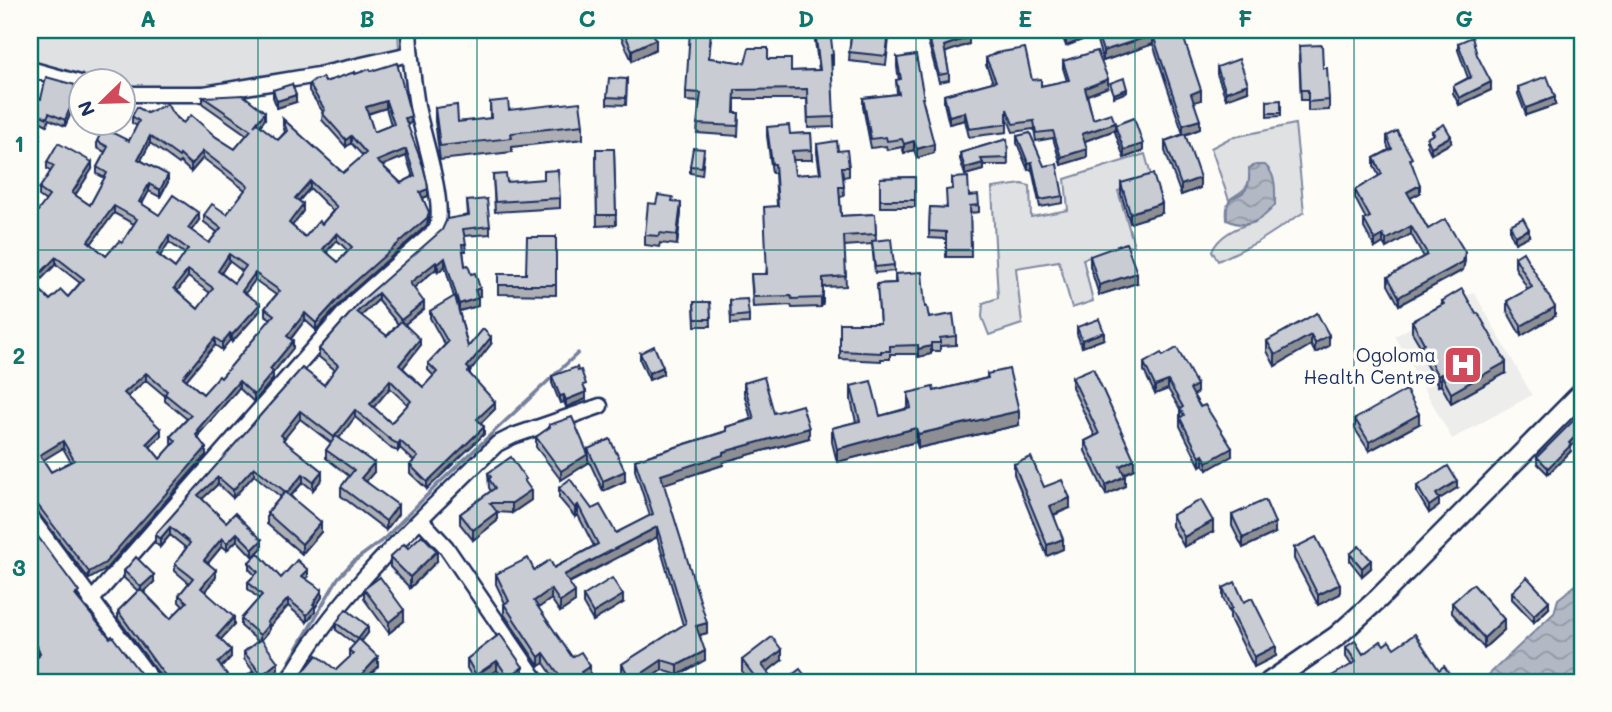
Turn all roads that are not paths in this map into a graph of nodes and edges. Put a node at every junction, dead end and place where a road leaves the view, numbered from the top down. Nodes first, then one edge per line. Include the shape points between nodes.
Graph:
1 (409, 30) edge
2 (410, 54) junction
3 (30, 69) edge
4 (66, 79) edge
5 (136, 94) edge
6 (1582, 393) edge
7 (600, 406) dead end
8 (30, 517) edge
9 (421, 520) junction
10 (91, 601) junction
11 (153, 682) edge
12 (288, 682) edge
13 (538, 682) edge
14 (1270, 682) edge

1 - 2 street
2 - 5 street via 204,94
2 - 10 street via 439,214 436,230 354,302
3 - 4 street
6 - 14 street via 1379,598 1337,636
7 - 9 street via 497,444
8 - 10 street
9 - 12 street via 342,605
9 - 13 street via 446,547
10 - 11 street

